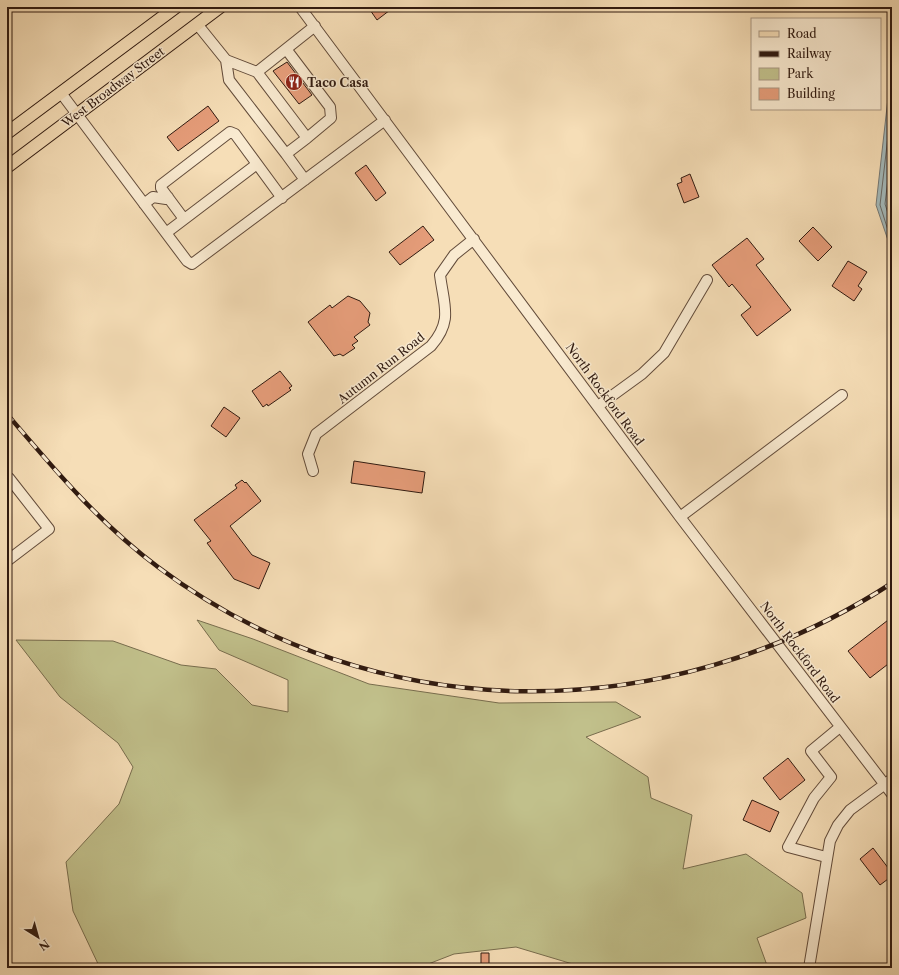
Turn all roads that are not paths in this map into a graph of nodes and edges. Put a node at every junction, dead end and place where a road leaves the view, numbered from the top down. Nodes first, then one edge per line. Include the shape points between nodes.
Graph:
1 (220, 7) edge
2 (300, 7) edge
3 (171, 9) edge
4 (197, 24) junction
5 (314, 26) junction
6 (286, 48) junction
7 (226, 60) junction
8 (257, 72) junction
9 (60, 93) junction
10 (77, 114) junction
11 (385, 120) junction
12 (7, 133) edge
13 (307, 138) junction
14 (286, 154) junction
15 (257, 164) junction
16 (7, 167) edge
17 (305, 180) junction
18 (168, 197) junction
19 (282, 198) junction
20 (144, 204) junction
21 (184, 219) junction
22 (166, 233) junction
23 (474, 239) junction
24 (707, 280) dead end
25 (842, 395) dead end
26 (598, 406) junction
27 (313, 471) dead end
28 (8, 478) edge
29 (680, 517) junction
30 (7, 561) edge
31 (840, 727) junction
32 (888, 782) edge
33 (892, 794) edge
34 (826, 857) junction
35 (809, 968) edge

1 - 4 main road, West Broadway Street
2 - 5 street, North Rockford Road
3 - 9 main road
4 - 7 street
4 - 10 main road, West Broadway Street
5 - 6 street
5 - 11 street, North Rockford Road
6 - 8 street
6 - 13 street via 330,107 331,118
7 - 8 street
7 - 14 street via 229,80
8 - 13 street
9 - 10 street
9 - 12 main road
10 - 16 main road, West Broadway Street
10 - 20 street
11 - 17 street
11 - 23 street, North Rockford Road
13 - 14 street
14 - 17 street
15 - 18 street via 235,134 230,132 163,182 161,188
15 - 19 street
15 - 21 street
17 - 19 street
18 - 20 street via 153,197
18 - 21 street
19 - 22 street via 192,264
20 - 22 street
21 - 22 street
23 - 26 street, North Rockford Road
23 - 27 street, Autumn Run Road via 454,255 440,275 446,320 441,334 432,346 316,434 308,454
24 - 26 street via 664,353 642,374
25 - 29 street
26 - 29 street, North Rockford Road
28 - 30 street via 49,529
29 - 31 street, North Rockford Road
31 - 32 street, North Rockford Road
31 - 34 street via 811,751 832,777 814,798 788,847
32 - 33 street, North Rockford Road
32 - 34 street via 850,810 838,825
34 - 35 street

